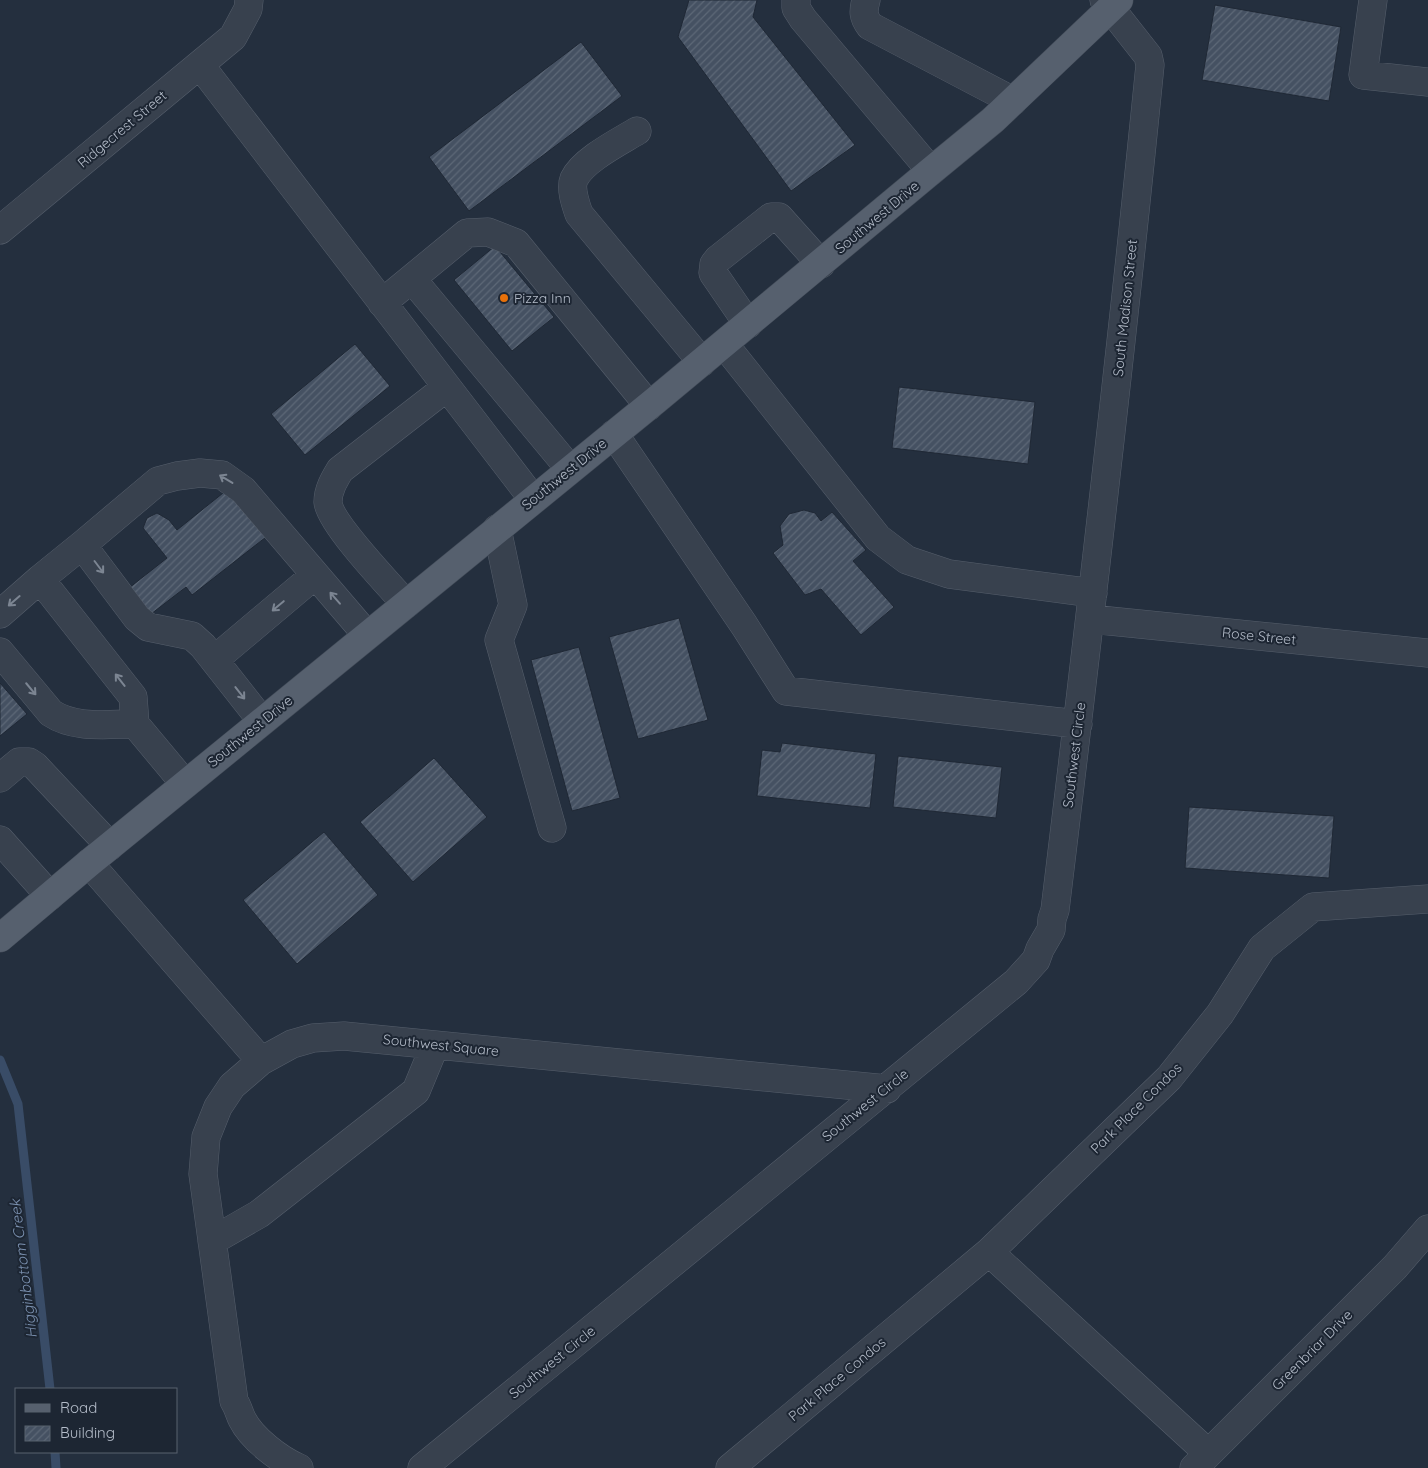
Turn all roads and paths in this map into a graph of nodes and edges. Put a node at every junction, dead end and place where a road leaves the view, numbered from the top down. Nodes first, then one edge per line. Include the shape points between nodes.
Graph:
1 (249, 0) edge
2 (796, 0) edge
3 (866, 0) edge
4 (1373, 0) edge
5 (1111, 3) edge
6 (200, 65) junction
7 (1428, 82) edge
8 (1013, 101) junction
9 (636, 131) dead end
10 (931, 172) junction
11 (0, 230) edge
12 (821, 264) junction
13 (412, 279) junction
14 (382, 303) junction
15 (748, 324) junction
16 (724, 344) junction
17 (702, 362) junction
18 (447, 387) junction
19 (649, 406) junction
20 (614, 434) junction
21 (570, 470) junction
22 (533, 499) junction
23 (496, 529) junction
24 (82, 545) junction
25 (316, 575) junction
26 (40, 579) junction
27 (406, 604) junction
28 (1091, 606) junction
29 (0, 614) edge
30 (367, 635) junction
31 (0, 652) edge
32 (1428, 653) edge
33 (214, 660) junction
34 (262, 721) junction
35 (135, 724) junction
36 (1078, 724) junction
37 (0, 778) edge
38 (185, 784) junction
39 (552, 828) dead end
40 (0, 840) edge
41 (110, 846) junction
42 (89, 863) junction
43 (50, 896) junction
44 (1428, 899) edge
45 (0, 938) edge
46 (434, 1045) junction
47 (261, 1061) junction
48 (887, 1088) junction
49 (1428, 1229) edge
50 (212, 1240) junction
51 (989, 1252) junction
52 (1201, 1460) edge
53 (299, 1468) edge
54 (422, 1468) edge
55 (730, 1468) edge

1 - 6 street, Ridgecrest Street via 234,37
2 - 10 street via 802,19
3 - 8 street via 863,12 870,26
4 - 7 street via 1363,75
5 - 8 main road, Southwest Drive
5 - 28 street, South Madison Street via 1148,56 1150,65
6 - 11 street, Ridgecrest Street
6 - 14 street
8 - 10 main road, Southwest Drive
9 - 17 street via 586,164 574,180 576,206 579,214
10 - 12 main road, Southwest Drive
12 - 15 main road, Southwest Drive
12 - 15 street via 785,222 771,217 718,259 713,273
13 - 14 street
13 - 19 street via 467,233 488,232 516,243
13 - 21 street
14 - 18 street
15 - 16 main road, Southwest Drive
16 - 17 main road, Southwest Drive
16 - 28 street, Rose Street via 878,538 908,560 949,574
17 - 19 main road, Southwest Drive
18 - 22 street
18 - 27 street via 340,470 331,484 328,504 338,524
19 - 20 main road, Southwest Drive
20 - 21 main road, Southwest Drive
20 - 36 street via 786,691
21 - 22 main road, Southwest Drive
22 - 23 main road, Southwest Drive
23 - 27 main road, Southwest Drive
23 - 39 street via 513,605 499,640
25 -> 24 street via 243,490 222,475 200,473 158,481
24 - 26 street
24 -> 33 street via 148,627 192,636
30 -> 25 street
25 -> 33 street
26 -> 29 street
35 -> 26 street via 133,697
27 - 30 main road, Southwest Drive
28 - 32 street, Rose Street
28 - 36 street, Southwest Circle
30 - 34 main road, Southwest Drive
31 -> 35 street via 51,713 61,719 86,724
33 -> 34 street
34 - 38 main road, Southwest Drive
35 - 38 street
36 - 48 street, Southwest Circle via 1055,910 1036,960 1016,982
37 - 41 street via 19,762 29,762
38 - 41 main road, Southwest Drive
40 - 43 street
41 - 42 main road, Southwest Drive
42 - 43 main road, Southwest Drive
42 - 47 street
43 - 45 main road, Southwest Drive
44 - 51 street, Park Place Condos via 1313,907 1262,948 1220,1014 1170,1078
46 - 47 street, Southwest Square via 344,1036 313,1038 292,1044
46 - 48 street, Southwest Square
46 - 50 street via 416,1091 259,1214
47 - 50 street via 232,1086 218,1107 206,1137 203,1174
48 - 54 street, Southwest Circle
49 - 52 street, Greenbriar Drive via 1396,1267
50 - 53 street via 234,1401 252,1434 285,1462
51 - 52 street
51 - 55 street, Park Place Condos

